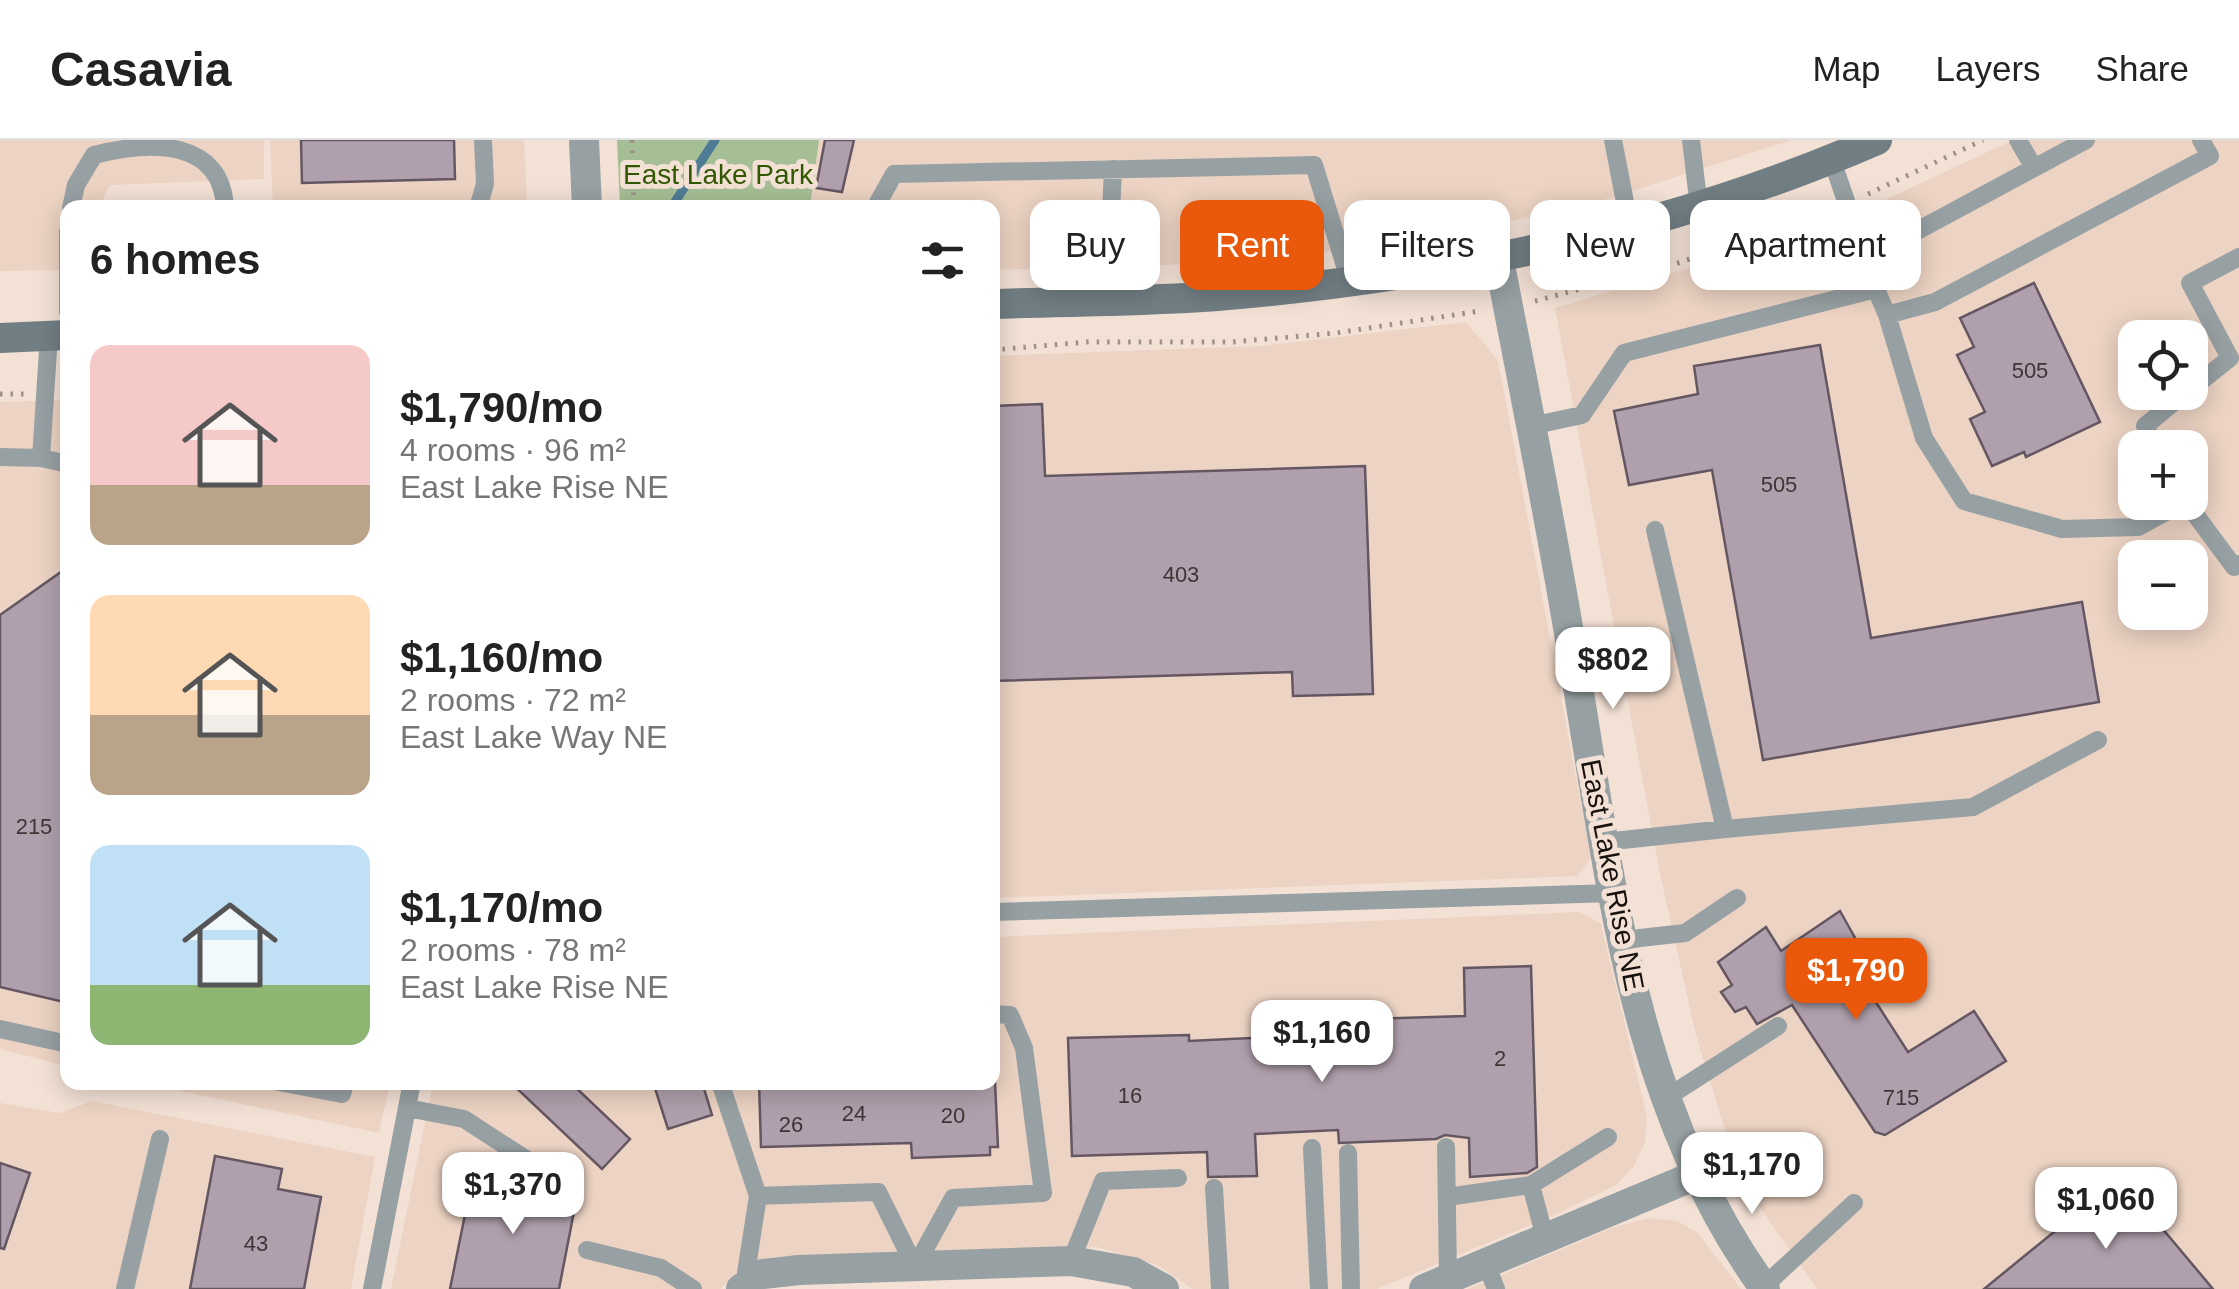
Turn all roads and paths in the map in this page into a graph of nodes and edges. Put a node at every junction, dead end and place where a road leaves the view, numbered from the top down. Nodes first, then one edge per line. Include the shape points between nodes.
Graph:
1 (483, 140) edge
2 (584, 140) edge
3 (632, 140) edge
4 (1612, 140) edge
5 (1692, 140) edge
6 (1877, 140) edge
7 (2018, 140) edge
8 (2086, 140) edge
9 (2201, 140) edge
10 (1832, 160) junction
11 (2034, 168) junction
12 (1113, 169) junction
13 (73, 200) edge
14 (225, 200) edge
15 (480, 200) edge
16 (586, 200) edge
17 (634, 200) edge
18 (879, 200) edge
19 (1624, 200) edge
20 (1698, 200) edge
21 (1721, 200) edge
22 (1845, 200) edge
23 (1921, 229) edge
24 (2239, 257) edge
25 (1344, 262) edge
26 (1344, 283) edge
27 (1506, 290) edge
28 (1872, 290) edge
29 (1876, 290) edge
30 (1107, 300) junction
31 (1000, 304) edge
32 (1887, 315) junction
33 (60, 327) edge
34 (60, 334) edge
35 (0, 338) edge
36 (2234, 359) edge
37 (2208, 377) edge
38 (2165, 410) edge
39 (1531, 426) junction
40 (2147, 430) edge
41 (0, 457) edge
42 (41, 458) junction
43 (60, 462) edge
44 (2151, 520) edge
45 (2199, 520) edge
46 (1655, 530) dead end
47 (2239, 564) edge
48 (2098, 740) dead end
49 (1724, 829) junction
50 (1604, 842) junction
51 (1613, 892) junction
52 (1737, 898) dead end
53 (1000, 912) edge
54 (1622, 940) junction
55 (1000, 1014) edge
56 (1778, 1026) dead end
57 (0, 1028) edge
58 (60, 1042) edge
59 (321, 1090) edge
60 (343, 1090) edge
61 (410, 1090) edge
62 (723, 1090) edge
63 (1663, 1100) junction
64 (407, 1108) junction
65 (1608, 1137) dead end
66 (160, 1140) dead end
67 (1446, 1147) dead end
68 (1312, 1148) dead end
69 (1348, 1153) dead end
70 (541, 1169) dead end
71 (1694, 1176) junction
72 (1178, 1178) dead end
73 (1531, 1185) junction
74 (1214, 1188) dead end
75 (758, 1196) junction
76 (1447, 1197) junction
77 (1854, 1204) dead end
78 (1545, 1238) junction
79 (587, 1250) dead end
80 (1071, 1262) junction
81 (916, 1266) junction
82 (1491, 1276) edge
83 (1436, 1284) edge
84 (742, 1288) edge
85 (1764, 1288) edge
86 (125, 1289) edge
87 (372, 1289) edge
88 (693, 1289) edge
89 (1164, 1289) edge
90 (1220, 1289) edge
91 (1319, 1289) edge
92 (1350, 1289) edge

1 - 15 lane
2 - 16 street
3 - 17 path
4 - 19 lane
5 - 20 lane
6 - 10 main road
7 - 11 lane
8 - 11 lane
9 - 32 lane via 2210,156 1935,302
10 - 21 main road
10 - 22 lane
11 - 23 lane
12 - 18 lane via 894,174
12 - 25 lane via 1314,165
12 - 30 lane
13 - 14 lane via 94,155 132,144 186,144 211,157 224,181
24 - 36 lane via 2190,283
26 - 30 main road
27 - 39 street, East Lake Rise NE
28 - 39 lane via 1624,353 1582,415
29 - 32 lane
30 - 31 main road
32 - 44 lane via 1924,438 1964,501 2062,529 2138,527
33 - 35 main road
34 - 42 lane
36 - 37 lane
38 - 40 lane
39 - 50 street, East Lake Rise NE
41 - 42 lane
42 - 43 lane
45 - 47 lane via 2234,567
46 - 49 lane
48 - 49 lane via 1973,808
49 - 50 lane
50 - 51 street, East Lake Rise NE
51 - 53 lane
51 - 54 street, East Lake Rise NE
52 - 54 lane via 1686,933
54 - 63 street, East Lake Rise NE
55 - 81 lane via 1010,1015 1024,1048 1042,1193 953,1198
56 - 63 lane
57 - 58 lane
59 - 60 lane
61 - 64 lane
62 - 75 lane
63 - 71 street, East Lake Rise NE
64 - 70 lane via 464,1119
64 - 87 lane
65 - 73 lane
66 - 86 lane
67 - 76 lane
68 - 91 lane
69 - 92 lane
71 - 78 street
71 - 85 street, East Lake Rise NE
72 - 80 lane via 1103,1181
73 - 76 lane
73 - 78 lane
74 - 90 lane
75 - 81 lane via 878,1192
75 - 84 lane
76 - 83 lane
77 - 85 lane
78 - 82 street
79 - 88 lane via 661,1268
80 - 81 street
80 - 89 street via 1133,1272
81 - 84 street via 763,1274
82 - 83 street

